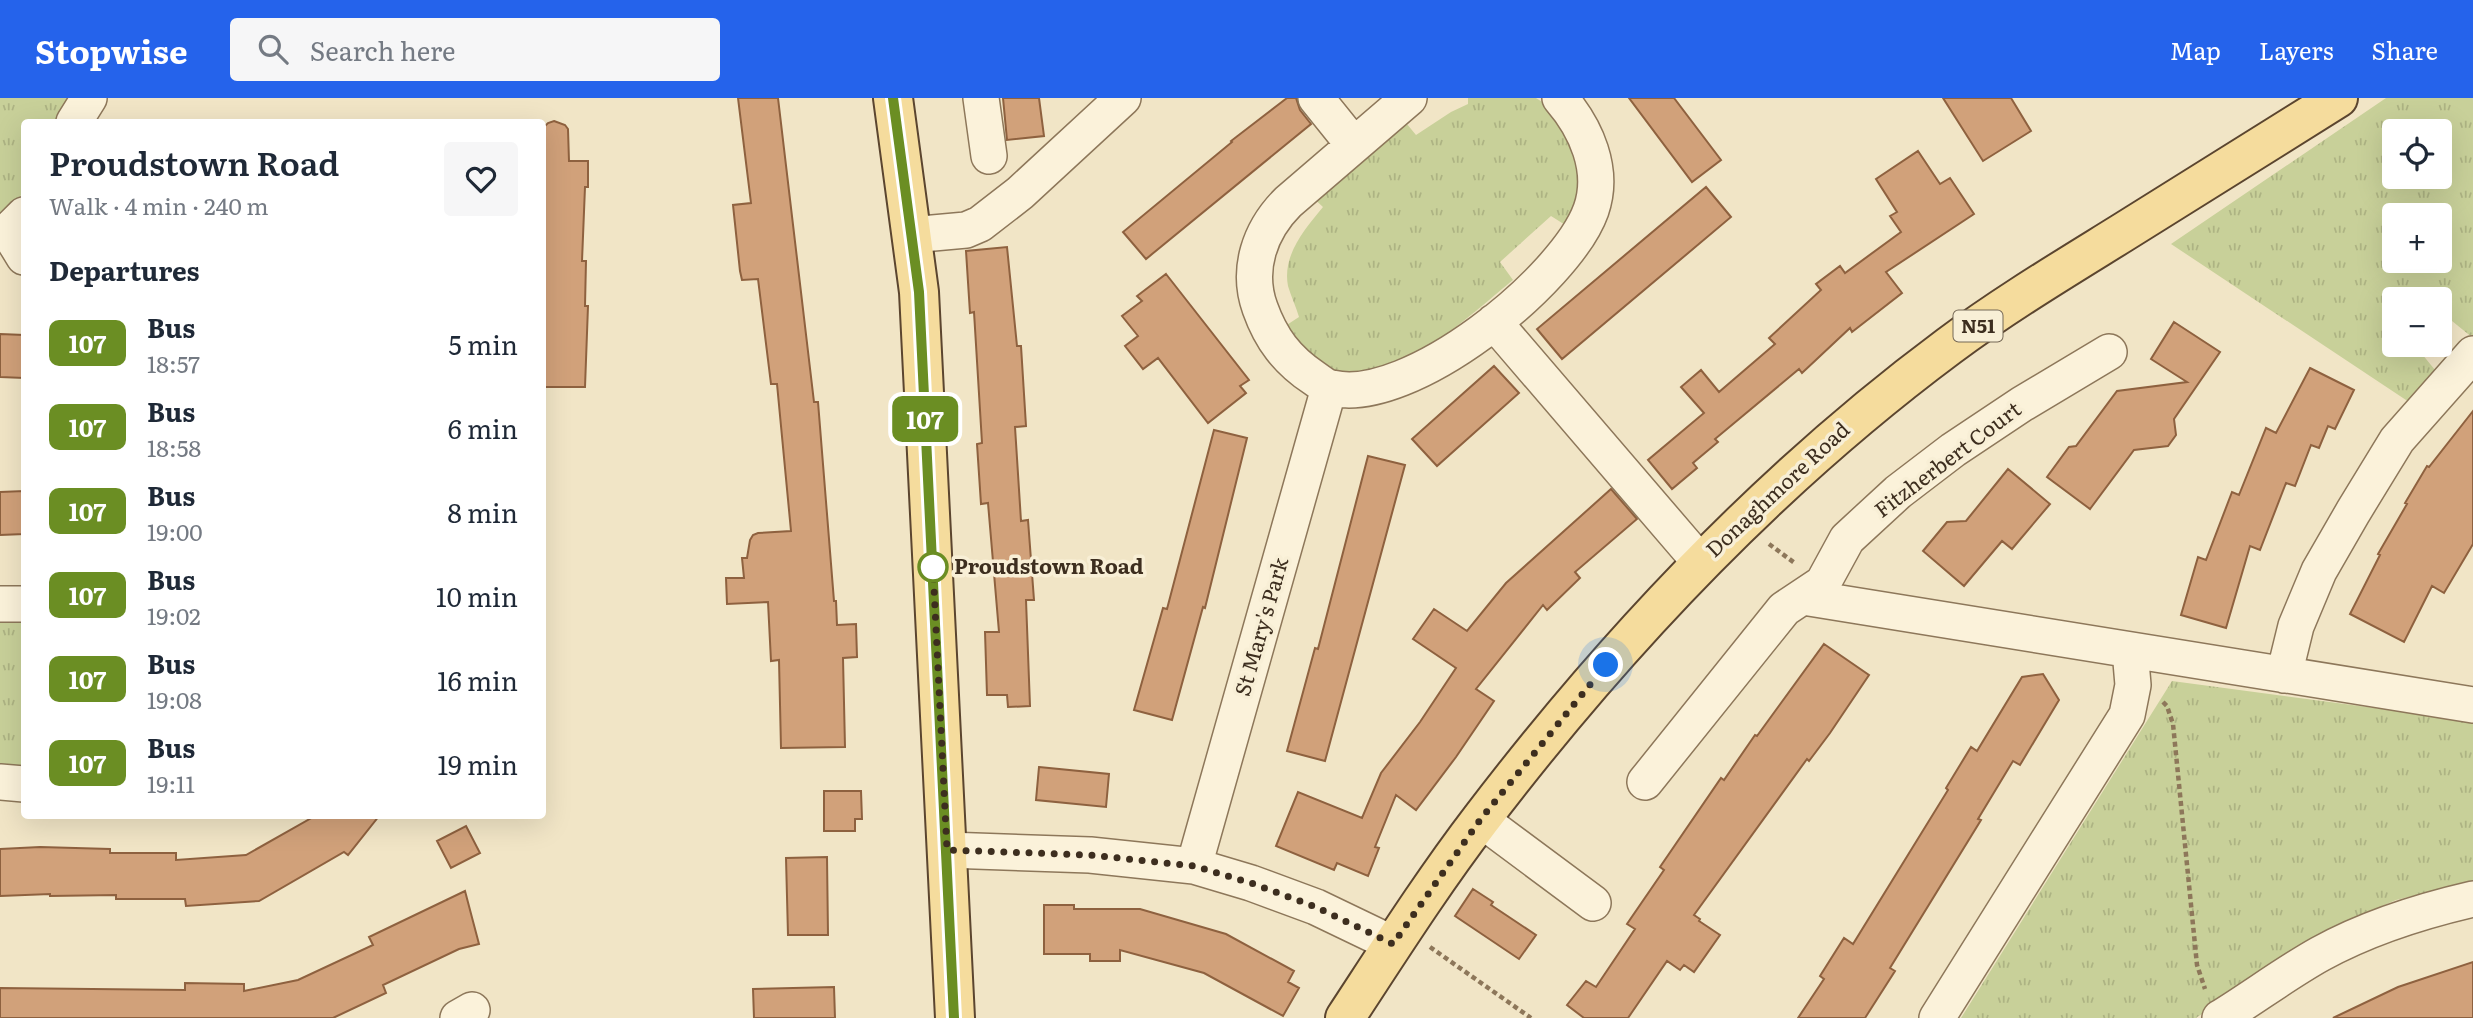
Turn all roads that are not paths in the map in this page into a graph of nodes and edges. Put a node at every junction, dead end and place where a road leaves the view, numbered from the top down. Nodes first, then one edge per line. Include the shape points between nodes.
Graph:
1 (89, 98) edge
2 (893, 98) edge
3 (981, 98) edge
4 (1124, 98) edge
5 (1316, 98) edge
6 (1409, 98) edge
7 (2338, 98) edge
8 (1573, 103) edge
9 (76, 119) edge
10 (1353, 144) junction
11 (989, 156) dead end
12 (911, 235) junction
13 (1494, 322) junction
14 (2109, 352) dead end
15 (2473, 354) edge
16 (1329, 388) junction
17 (1700, 562) junction
18 (1813, 590) junction
19 (0, 604) edge
20 (21, 604) edge
21 (2130, 650) junction
22 (2284, 675) junction
23 (2473, 705) edge
24 (0, 782) edge
25 (1646, 782) dead end
26 (21, 784) edge
27 (1480, 820) junction
28 (947, 850) junction
29 (1194, 866) junction
30 (2473, 899) edge
31 (1593, 903) dead end
32 (1398, 936) junction
33 (2214, 1006) edge
34 (954, 1018) edge
35 (1345, 1018) edge
36 (1937, 1018) edge

1 - 9 street
2 - 12 main road
3 - 11 street
4 - 12 street via 980,224 965,230
5 - 10 street
6 - 10 street
7 - 17 main road, Donaghmore Road / N51 via 1961,337 1816,453
8 - 13 street via 1594,157 1592,208 1553,270
10 - 16 street via 1271,219 1258,246 1256,266 1256,297 1278,346 1296,366
12 - 28 main road via 919,292
13 - 16 street via 1419,372 1352,391
13 - 17 street
14 - 18 street, Fitzherbert Court via 2022,404 1898,492 1847,539
15 - 22 street via 2397,440 2353,512 2319,571 2296,626
16 - 29 street, St Mary's Park
17 - 27 main road, Donaghmore Road / N51 via 1572,705
18 - 21 street
18 - 25 street, Fitzherbert Court via 1784,609
19 - 20 street
21 - 22 street
21 - 36 street via 2133,685 2127,715
22 - 23 street
24 - 26 street
27 - 31 street
27 - 32 main road, Donaghmore Road / N51
28 - 29 street via 1090,855
28 - 34 main road
29 - 32 street
30 - 33 street via 2376,928
32 - 35 main road, Donaghmore Road / N51

